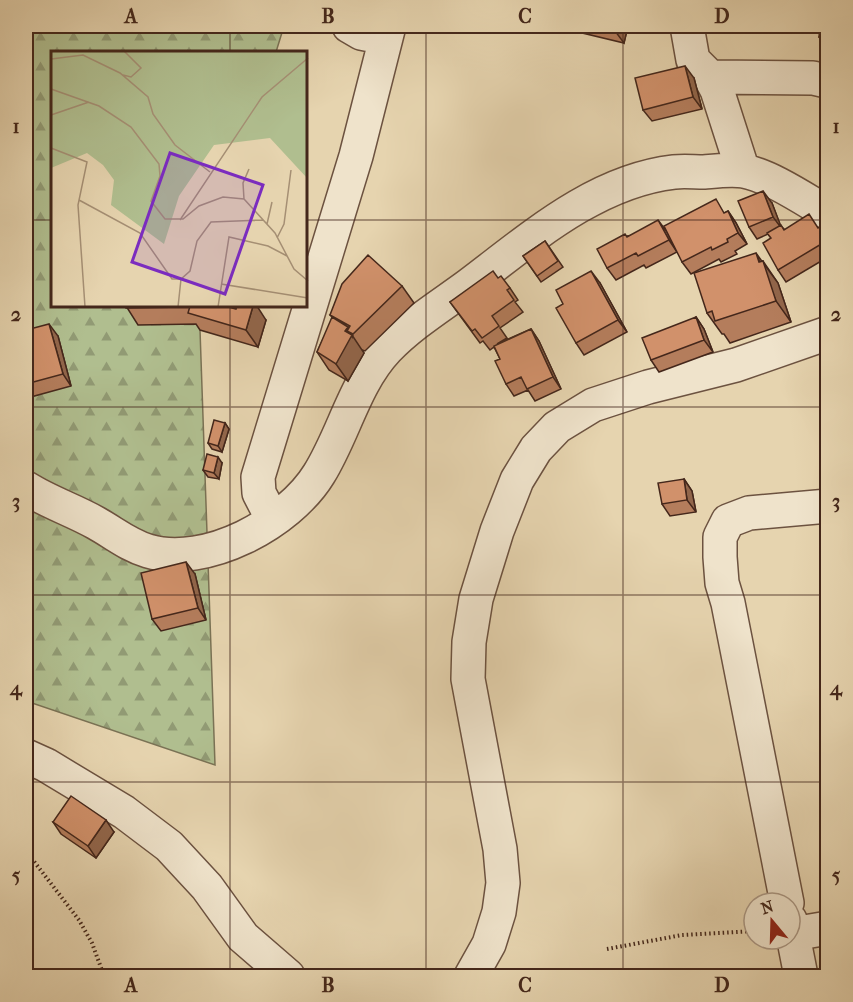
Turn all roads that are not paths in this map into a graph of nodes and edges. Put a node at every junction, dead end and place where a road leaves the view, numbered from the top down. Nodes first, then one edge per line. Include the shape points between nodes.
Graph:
1 (349, 26) edge
2 (687, 26) edge
3 (387, 32) edge
4 (710, 77) junction
5 (826, 81) dead end
6 (743, 171) junction
7 (828, 213) edge
8 (828, 333) edge
9 (26, 488) edge
10 (828, 506) edge
11 (273, 520) junction
12 (26, 756) edge
13 (785, 891) edge
14 (802, 922) edge
15 (828, 928) edge
16 (796, 951) edge
17 (288, 976) edge
18 (471, 976) edge
19 (801, 976) edge

1 - 3 street via 362,33
2 - 4 street via 693,60
3 - 11 street via 356,156 258,477 259,493
4 - 5 street
4 - 6 street
6 - 7 street via 777,184
6 - 11 street via 674,172 639,180 563,215 531,238 386,349 361,384 319,474 296,503
8 - 18 street via 593,405 557,427 536,449 517,480 496,531 476,598 469,642 468,679 503,883 500,912 489,944
9 - 11 street via 96,522 123,541 150,551 177,554 234,542
10 - 13 street via 749,513 728,521 720,537 723,583
12 - 17 street via 124,812 169,846 207,887 243,937
14 - 15 street
16 - 19 street

